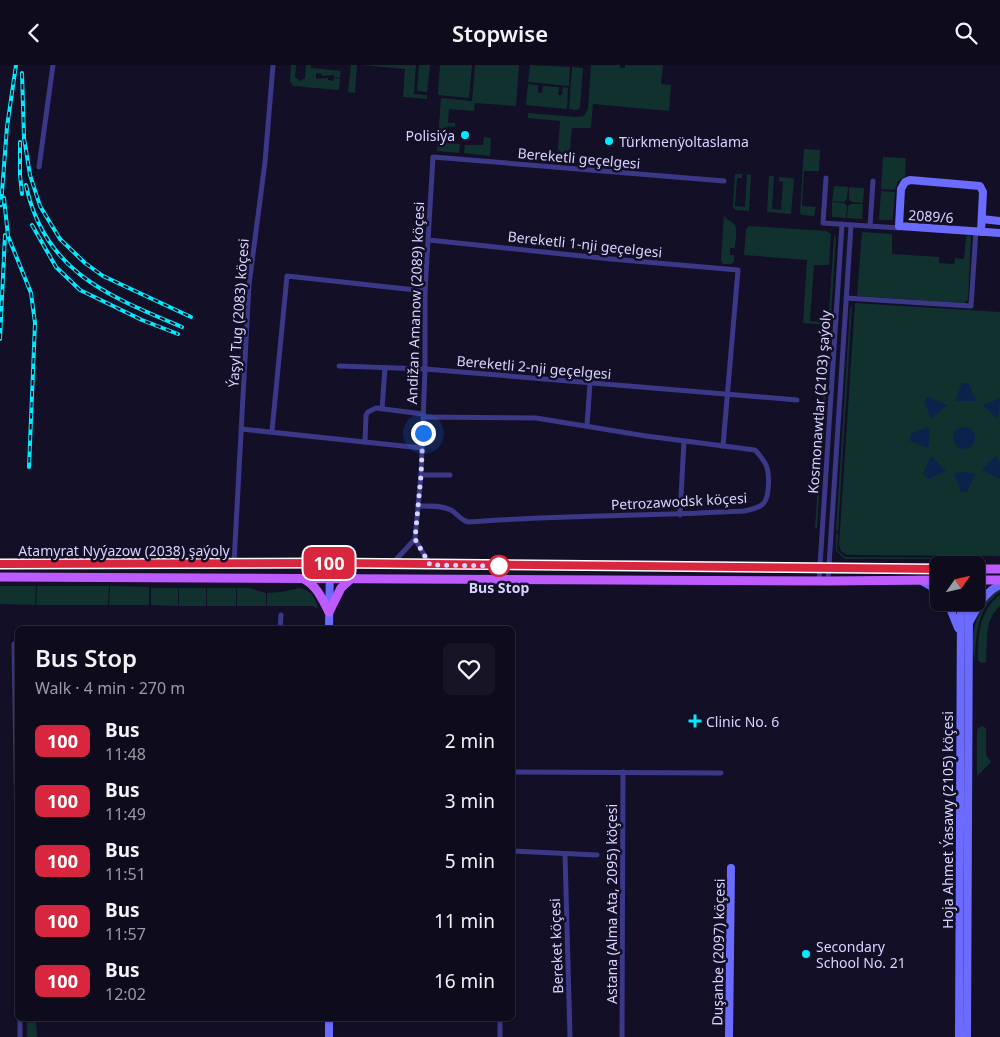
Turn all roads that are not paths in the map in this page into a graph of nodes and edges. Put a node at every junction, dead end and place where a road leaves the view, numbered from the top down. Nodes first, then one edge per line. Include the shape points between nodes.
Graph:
1 (53, 65) edge
2 (273, 65) edge
3 (433, 157) joint
4 (39, 167) dead end
5 (826, 178) dead end
6 (724, 181) dead end
7 (873, 181) dead end
8 (982, 219) junction
9 (1000, 221) edge
10 (842, 225) junction
11 (851, 225) junction
12 (870, 226) junction
13 (899, 226) junction
14 (978, 232) junction
15 (1000, 233) edge
16 (429, 240) junction
17 (425, 291) junction
18 (846, 298) junction
19 (339, 366) dead end
20 (385, 368) junction
21 (425, 369) junction
22 (590, 383) junction
23 (728, 395) junction
24 (797, 401) dead end
25 (382, 409) junction
26 (423, 415) junction
27 (587, 426) junction
28 (241, 429) junction
29 (272, 431) junction
30 (684, 441) junction
31 (365, 442) junction
32 (723, 446) junction
33 (422, 448) junction
34 (421, 475) junction
35 (450, 475) dead end
36 (418, 506) junction
37 (680, 515) junction
38 (415, 539) junction
39 (234, 563) junction
40 (330, 563) junction
41 (0, 564) edge
42 (392, 565) junction
43 (430, 565) junction
44 (824, 568) junction
45 (930, 569) edge
46 (985, 569) edge
47 (1000, 569) edge
48 (0, 577) edge
49 (302, 577) junction
50 (330, 577) junction
51 (353, 577) junction
52 (918, 579) junction
53 (930, 580) edge
54 (985, 580) edge
55 (1000, 580) edge
56 (818, 581) junction
57 (828, 581) junction
58 (1000, 585) edge
59 (930, 586) edge
60 (952, 611) edge
61 (961, 611) edge
62 (969, 611) edge
63 (329, 612) junction
64 (281, 615) dead end
65 (968, 624) junction
66 (280, 626) edge
67 (329, 626) edge
68 (960, 633) junction
69 (515, 772) edge
70 (623, 772) junction
71 (722, 773) dead end
72 (515, 851) edge
73 (565, 854) junction
74 (597, 855) dead end
75 (731, 868) dead end
76 (20, 1021) edge
77 (329, 1021) edge
78 (500, 1021) edge
79 (20, 1037) edge
80 (329, 1037) edge
81 (500, 1037) edge
82 (570, 1037) edge
83 (622, 1037) edge
84 (729, 1037) edge
85 (959, 1037) edge
86 (967, 1037) edge

1 - 4 street
2 - 28 street, Ýaşyl Tug (2083) köçesi via 265,162 249,285
3 - 6 street, Bereketli geçelgesi
3 - 16 street, Andižan Amanow (2089) köçesi
5 - 10 street via 823,223
7 - 12 street
8 - 9 main road
8 - 13 main road via 984,192 980,186 910,180 901,189
8 - 14 main road
10 - 11 street
10 - 44 street, Kosmonawtlar (2103) şaýoly
11 - 12 street
11 - 18 street, Kosmonawtlar (2103) şaýoly
12 - 13 street
13 - 14 main road, 2089/6
14 - 15 main road, 2089/6
14 - 18 street via 971,306
16 - 17 street, Andižan Amanow (2089) köçesi
16 - 23 street, Bereketli 1-nji geçelgesi via 738,270
17 - 21 street, Andižan Amanow (2089) köçesi
17 - 29 street via 286,276
18 - 44 street, Kosmonawtlar (2103) şaýoly
19 - 20 street, Bereketli 2-nji geçelgesi
20 - 21 street, Bereketli 2-nji geçelgesi
20 - 25 street
21 - 22 street, Bereketli 2-nji geçelgesi
21 - 26 street, Andižan Amanow (2089) köçesi
22 - 23 street, Bereketli 2-nji geçelgesi
22 - 27 street
23 - 24 street, Bereketli 2-nji geçelgesi
23 - 32 street
25 - 26 street, Petrozawodsk köçesi
25 - 31 street via 370,410 366,415
26 - 27 street, Petrozawodsk köçesi via 536,417
26 - 33 street, Andižan Amanow (2089) köçesi
27 - 30 street, Petrozawodsk köçesi
28 - 29 street
28 - 39 street, Ýaşyl Tug (2083) köçesi
29 - 31 street
30 - 32 street, Petrozawodsk köçesi
30 - 37 street
31 - 33 street
32 - 37 street, Petrozawodsk köçesi via 755,450 766,464 767,498 763,504 744,511
33 - 34 street, Andižan Amanow (2089) köçesi
34 - 35 street
34 - 36 street, Andižan Amanow (2089) köçesi
36 - 37 street, Petrozawodsk köçesi via 444,507 468,522
36 - 38 street, Andižan Amanow (2089) köçesi
38 - 42 street
38 - 43 street
39 - 40 main road, Atamyrat Nyýazow (2038) şaýoly
39 - 41 main road, Atamyrat Nyýazow (2038) şaýoly
40 - 42 main road, Atamyrat Nyýazow (2038) şaýoly
40 - 50 main road
42 - 43 main road, Atamyrat Nyýazow (2038) şaýoly
43 - 44 main road, Atamyrat Nyýazow (2038) şaýoly
44 - 45 main road, Atamyrat Nyýazow (2038) şaýoly
44 - 56 street, Kosmonawtlar (2103) şaýoly
44 - 57 street, Kosmonawtlar (2103) şaýoly
46 - 47 main road
48 - 49 main road, Atamyrat Nyýazow (2038) şaýoly
49 - 50 main road, Atamyrat Nyýazow (2038) şaýoly
49 - 63 main road via 316,587
50 - 51 main road, Atamyrat Nyýazow (2038) şaýoly
50 - 63 main road
51 - 56 main road, Atamyrat Nyýazow (2038) şaýoly
51 - 63 main road via 341,588
52 - 53 main road, Atamyrat Nyýazow (2038) şaýoly
52 - 57 main road, Atamyrat Nyýazow (2038) şaýoly
52 - 59 main road
54 - 55 main road
56 - 57 main road, Atamyrat Nyýazow (2038) şaýoly
58 - 65 main road via 983,598
60 - 68 main road
61 - 68 main road, Hoja Ahmet Ýasawy (2105) köçesi
62 - 65 main road, Hoja Ahmet Ýasawy (2105) köçesi
63 - 67 main road
64 - 66 street
65 - 86 main road, Hoja Ahmet Ýasawy (2105) köçesi
68 - 85 main road, Hoja Ahmet Ýasawy (2105) köçesi
69 - 70 street
70 - 71 street
70 - 83 street, Astana (Alma Ata, 2095) köçesi
72 - 73 street
73 - 74 street
73 - 82 street, Bereket köçesi
75 - 84 main road, Duşanbe (2097) köçesi
76 - 79 street
77 - 80 main road
78 - 81 street

